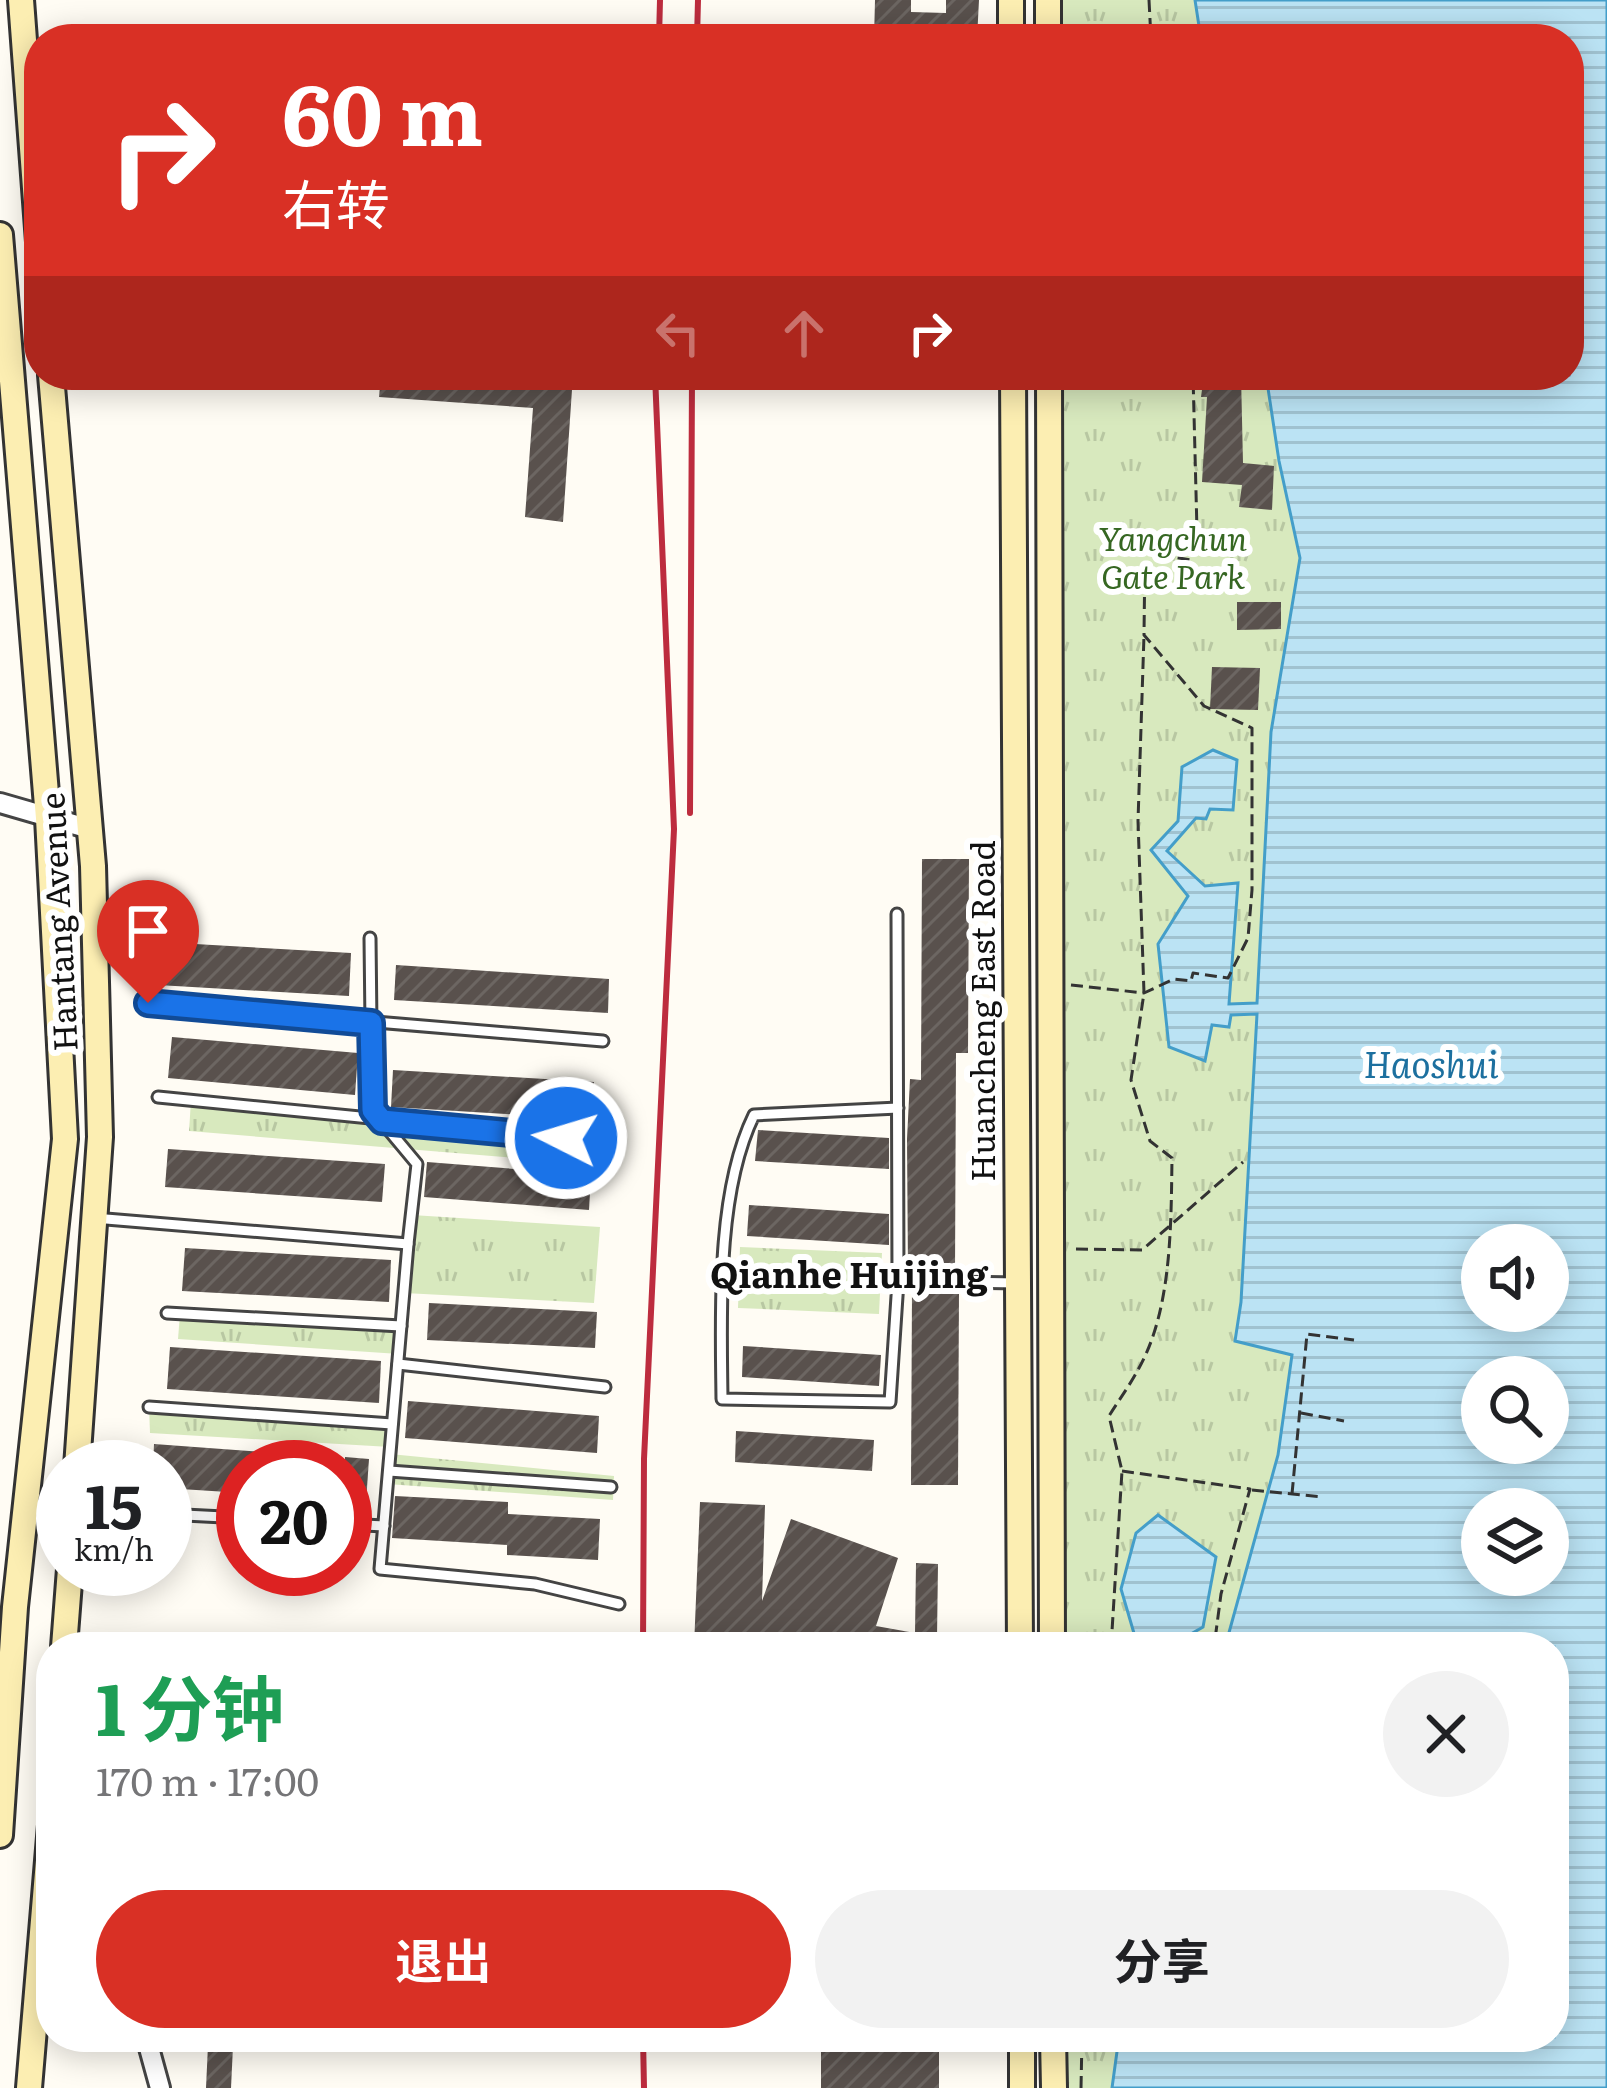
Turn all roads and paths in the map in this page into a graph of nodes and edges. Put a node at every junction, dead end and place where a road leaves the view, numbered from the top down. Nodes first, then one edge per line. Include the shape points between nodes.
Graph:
1 (20, 0) edge
2 (24, 42) edge
3 (0, 236) edge
4 (52, 390) edge
5 (1013, 390) edge
6 (1048, 390) edge
7 (1193, 390) edge
8 (1144, 635) junction
9 (0, 803) edge
10 (48, 818) junction
11 (90, 830) junction
12 (897, 914) dead end
13 (370, 938) dead end
14 (1050, 983) junction
15 (1144, 993) junction
16 (148, 1003) dead end
17 (371, 1023) junction
18 (602, 1041) dead end
19 (158, 1097) dead end
20 (898, 1108) junction
21 (382, 1121) junction
22 (612, 1142) dead end
23 (1243, 1162) dead end
24 (94, 1218) junction
25 (1171, 1224) junction
26 (408, 1244) junction
27 (1050, 1249) junction
28 (898, 1281) junction
29 (1018, 1283) junction
30 (167, 1313) dead end
31 (401, 1326) junction
32 (1354, 1340) dead end
33 (398, 1364) junction
34 (605, 1388) dead end
35 (149, 1407) dead end
36 (1300, 1413) junction
37 (1344, 1421) dead end
38 (392, 1424) junction
39 (79, 1440) edge
40 (388, 1471) junction
41 (1122, 1472) junction
42 (610, 1487) dead end
43 (1250, 1490) junction
44 (1292, 1494) junction
45 (1323, 1497) dead end
46 (372, 1525) edge
47 (383, 1526) junction
48 (68, 1596) edge
49 (619, 1604) dead end
50 (65, 1632) edge
51 (1020, 1632) edge
52 (1052, 1632) edge
53 (1112, 1632) edge
54 (1216, 1632) edge
55 (4, 1730) edge
56 (0, 1835) edge
57 (36, 2006) edge
58 (150, 2052) edge
59 (1022, 2052) edge
60 (1053, 2052) edge
61 (1082, 2052) edge
62 (29, 2088) edge
63 (160, 2088) edge
64 (1022, 2088) edge
65 (1054, 2088) edge
66 (1081, 2088) edge

1 - 2 main road
3 - 10 main road, Hantang Avenue
4 - 11 main road, Hantang Avenue
5 - 29 main road, Huancheng East Road
6 - 14 main road, Huancheng East Road
7 - 8 path via 1197,531 1191,560 1144,552
8 - 15 path
8 - 15 path via 1204,706 1252,728 1253,793 1248,938 1228,978 1192,973 1192,981 1174,979
9 - 10 street
10 - 11 street
10 - 55 main road, Hantang Avenue via 65,1139
11 - 24 main road, Hantang Avenue via 100,1137
12 - 20 lane
13 - 17 lane
14 - 15 path
14 - 27 main road, Huancheng East Road
15 - 25 path via 1132,1080 1150,1142 1172,1158
16 - 17 lane
17 - 18 lane
17 - 21 lane via 373,1110
19 - 21 lane
20 - 28 lane
20 - 28 lane via 754,1114 738,1148 721,1283 722,1399 890,1402
21 - 22 lane
21 - 26 lane via 417,1164
23 - 25 path
24 - 26 lane
24 - 39 main road, Hantang Avenue
25 - 27 path via 1142,1250
25 - 41 path via 1168,1275 1142,1364 1109,1415
26 - 31 lane
27 - 52 main road, Huancheng East Road
28 - 29 lane
29 - 51 main road, Huancheng East Road
30 - 31 lane
31 - 33 lane
32 - 36 path via 1307,1334
33 - 34 lane
33 - 38 lane
35 - 38 lane
36 - 37 path
36 - 44 path
38 - 40 lane
40 - 42 lane
40 - 47 lane
41 - 43 path
41 - 53 path
43 - 44 path
43 - 54 path
44 - 45 path
46 - 47 lane
47 - 49 lane via 380,1569 535,1584
48 - 50 main road
55 - 56 main road, Hantang Avenue
57 - 62 main road
58 - 63 street
59 - 64 main road
60 - 65 main road
61 - 66 path

